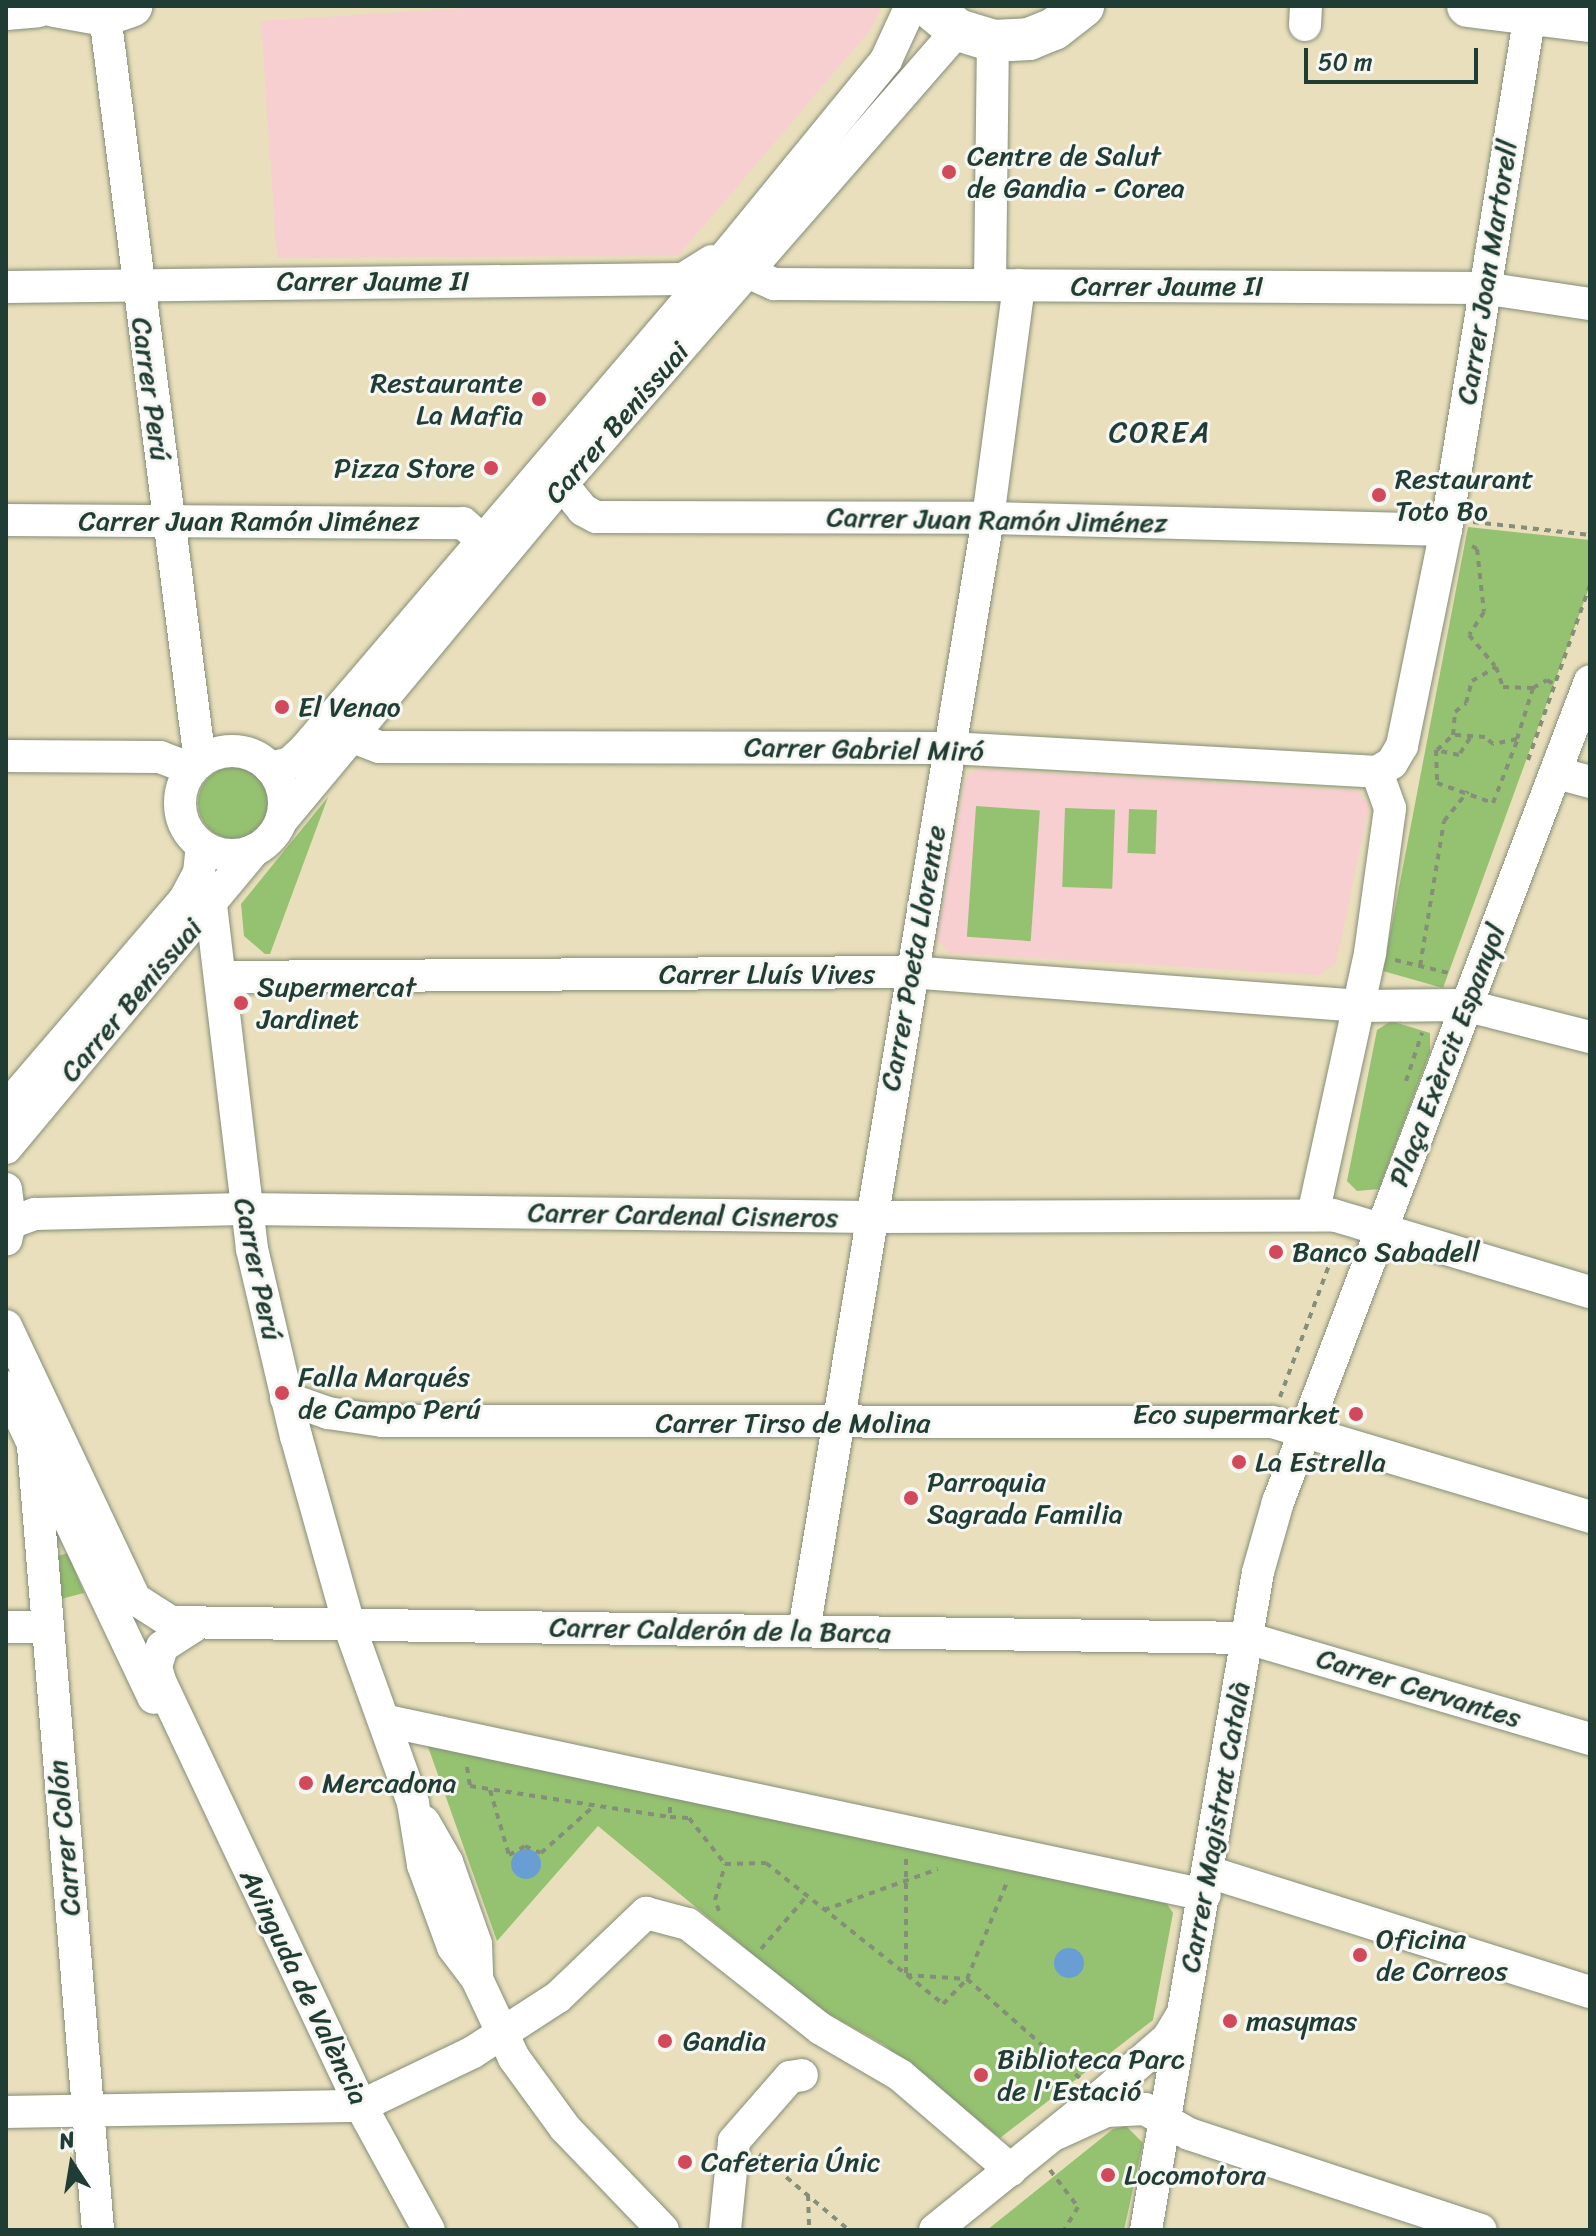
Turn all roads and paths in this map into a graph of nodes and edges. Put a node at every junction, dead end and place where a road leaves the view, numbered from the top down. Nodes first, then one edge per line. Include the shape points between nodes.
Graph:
1 (38, 6) edge
2 (55, 6) edge
3 (911, 6) edge
4 (1083, 6) edge
5 (1468, 6) edge
6 (6, 9) edge
7 (118, 10) edge
8 (1530, 14) junction
9 (1590, 21) edge
10 (960, 26) edge
11 (739, 260) junction
12 (137, 282) junction
13 (1004, 284) junction
14 (6, 287) edge
15 (1483, 288) junction
16 (1590, 304) edge
17 (562, 484) junction
18 (988, 518) junction
19 (169, 519) junction
20 (6, 520) edge
21 (1447, 524) junction
22 (1590, 535) edge
23 (484, 542) junction
24 (1496, 667) junction
25 (1590, 681) edge
26 (353, 737) junction
27 (1470, 738) junction
28 (1517, 739) junction
29 (950, 748) junction
30 (6, 756) edge
31 (196, 766) junction
32 (270, 768) junction
33 (1377, 772) junction
34 (1557, 773) junction
35 (1590, 782) edge
36 (1468, 791) junction
37 (281, 821) junction
38 (202, 846) junction
39 (254, 850) junction
40 (211, 905) junction
41 (1370, 953) junction
42 (1420, 966) junction
43 (909, 972) junction
44 (222, 977) junction
45 (1469, 993) junction
46 (1358, 1006) junction
47 (1590, 1037) edge
48 (6, 1108) edge
49 (6, 1148) edge
50 (6, 1189) edge
51 (243, 1209) junction
52 (1313, 1215) junction
53 (871, 1217) junction
54 (1369, 1224) junction
55 (8, 1231) edge
56 (1590, 1292) edge
57 (6, 1326) edge
58 (6, 1387) edge
59 (286, 1398) junction
60 (837, 1423) junction
61 (1304, 1430) junction
62 (33, 1446) junction
63 (1590, 1517) edge
64 (349, 1625) junction
65 (194, 1626) junction
66 (6, 1627) edge
67 (47, 1627) junction
68 (804, 1631) junction
69 (1247, 1638) junction
70 (387, 1721) junction
71 (461, 1738) junction
72 (1590, 1739) edge
73 (185, 1742) junction
74 (670, 1782) junction
75 (489, 1789) junction
76 (595, 1805) junction
77 (670, 1817) junction
78 (902, 1831) junction
79 (725, 1864) junction
80 (1010, 1868) junction
81 (948, 1871) dead end
82 (908, 1877) junction
83 (993, 1880) dead end
84 (1207, 1884) junction
85 (807, 1896) junction
86 (824, 1910) junction
87 (729, 1920) dead end
88 (751, 1940) dead end
89 (906, 1975) junction
90 (967, 1979) junction
91 (1590, 1992) edge
92 (1183, 2013) junction
93 (500, 2031) junction
94 (802, 2075) dead end
95 (1101, 2096) junction
96 (361, 2106) junction
97 (6, 2112) edge
98 (87, 2112) junction
99 (1166, 2123) junction
100 (738, 2136) junction
101 (1035, 2152) junction
102 (808, 2195) junction
103 (98, 2230) edge
104 (429, 2230) edge
105 (663, 2230) edge
106 (725, 2230) edge
107 (809, 2230) edge
108 (849, 2230) edge
109 (935, 2230) edge
110 (1064, 2230) edge
111 (1146, 2230) edge
112 (1481, 2230) edge

1 - 6 main road
2 - 7 main road
3 - 11 street, Carrer Benissuai via 886,60
4 - 10 main road via 1054,29 1029,39
5 - 8 main road
7 - 12 street, Carrer Perú
8 - 9 main road
8 - 15 street, Carrer Joan Martorell
10 - 11 street, Carrer Benissuai
10 - 13 street, Carrer Poeta Llorente
11 - 12 street, Carrer Jaume II via 683,279
11 - 13 street, Carrer Jaume II via 774,284
11 - 17 street, Carrer Benissuai
11 - 23 street, Carrer Benissuai
12 - 14 street, Carrer Jaume II
12 - 19 street, Carrer Perú
13 - 15 street, Carrer Jaume II
13 - 18 street, Carrer Poeta Llorente
15 - 16 street, Carrer Jaume II
15 - 21 street, Carrer Joan Martorell
17 - 18 street, Carrer Juan Ramón Jiménez via 575,503 596,517
17 - 26 street, Carrer Benissuai
18 - 21 street, Carrer Juan Ramón Jiménez
18 - 29 street, Carrer Poeta Llorente
19 - 20 street, Carrer Juan Ramón Jiménez
19 - 23 street, Carrer Juan Ramón Jiménez via 463,523
19 - 31 street, Carrer Perú
21 - 22 path
21 - 24 path via 1477,549 1484,612 1469,635
21 - 33 street via 1402,746 1392,763
23 - 32 street, Carrer Benissuai via 305,749 290,763
24 - 27 path via 1472,681 1466,703 1455,712 1453,735
24 - 28 path via 1503,687 1533,688
25 - 34 street, Plaça Exèrcit Espanyol
26 - 29 street, Carrer Gabriel Miró via 379,747
26 - 37 street, Carrer Benissuai
27 - 28 path via 1485,737 1493,744
27 - 36 path via 1459,755 1436,750 1437,783
28 - 36 path via 1493,803
29 - 33 street, Carrer Gabriel Miró
29 - 43 street, Carrer Poeta Llorente
30 - 31 street via 160,757
31 - 32 street via 228,752 258,758
31 - 38 street via 184,782 180,810 191,836
32 - 37 street via 282,793
33 - 41 street via 1390,808
34 - 35 street
34 - 45 street, Plaça Exèrcit Espanyol
36 - 42 path via 1444,821
37 - 39 street
38 - 39 street via 228,854
38 - 48 street, Carrer Benissuai via 199,873 185,899
39 - 40 street, Carrer Benissuai
40 - 44 street, Carrer Perú
40 - 49 street, Carrer Benissuai
41 - 42 path
41 - 46 street
42 - 45 path
43 - 44 street, Carrer Lluís Vives
43 - 46 street, Carrer Lluís Vives
43 - 53 street, Carrer Poeta Llorente
44 - 51 street, Carrer Perú
45 - 46 street, Carrer Lluís Vives
45 - 47 street, Carrer Lluís Vives
45 - 54 street, Plaça Exèrcit Espanyol
46 - 52 street
50 - 55 street
51 - 53 street, Carrer Cardenal Cisneros
51 - 55 street, Carrer Cardenal Cisneros via 35,1214
51 - 59 street, Carrer Perú
52 - 53 street, Carrer Cardenal Cisneros
52 - 54 street, Carrer Cardenal Cisneros
53 - 60 street, Carrer Poeta Llorente
54 - 56 street, Carrer Cardenal Cisneros
54 - 61 street, Plaça Exèrcit Espanyol
57 - 65 street via 135,1599 157,1615
58 - 62 street, Avinguda de València
59 - 60 street, Carrer Tirso de Molina via 328,1413 382,1421
59 - 64 street, Carrer Perú
60 - 61 street, Carrer Tirso de Molina via 1266,1421
60 - 68 street, Carrer Poeta Llorente
61 - 63 street, Carrer Tirso de Molina
61 - 69 street, Carrer Magistrat Català via 1267,1539
62 - 67 street, Carrer Colón
62 - 73 street, Avinguda de València via 159,1707
64 - 65 street, Carrer Calderón de la Barca
64 - 68 street, Carrer Calderón de la Barca
64 - 70 street, Carrer Perú
65 - 73 street, Avinguda de València via 162,1647 156,1667
66 - 67 street
67 - 98 street, Carrer Colón
68 - 69 street, Carrer Calderón de la Barca
69 - 72 street, Carrer Cervantes
69 - 84 street, Carrer Magistrat Català
70 - 71 street
70 - 93 street, Carrer Perú via 413,1803 447,1862 476,1944 477,1979
71 - 74 street
71 - 75 path via 470,1786
73 - 96 street, Avinguda de València
74 - 77 path
74 - 78 street
75 - 76 path
75 - 76 path via 509,1855 525,1846 541,1853
76 - 77 path
77 - 79 path via 689,1818
78 - 80 street
78 - 82 path
79 - 85 path via 766,1863
79 - 87 path via 715,1900
80 - 83 path
80 - 84 street
80 - 90 path
81 - 82 path via 933,1868
82 - 86 path
82 - 89 path
84 - 91 street
84 - 92 street, Carrer Magistrat Català
85 - 86 path
85 - 88 path via 762,1949
86 - 89 path
89 - 90 path
89 - 90 path via 943,2004
90 - 95 path
92 - 95 street via 1168,2038
92 - 99 street, Carrer Magistrat Català
93 - 96 street via 468,2055
93 - 101 street via 558,1997 646,1913 688,1924 821,2029
93 - 105 street via 565,2128
94 - 100 street via 790,2077
95 - 101 street
96 - 98 street
96 - 104 street, Avinguda de València
97 - 98 street
98 - 103 street, Carrer Colón
99 - 101 street via 1145,2109 1106,2111
99 - 111 street, Carrer Magistrat Català
99 - 112 street
100 - 102 path
100 - 106 street
101 - 109 street
101 - 110 path via 1078,2207
102 - 107 path
102 - 108 path

